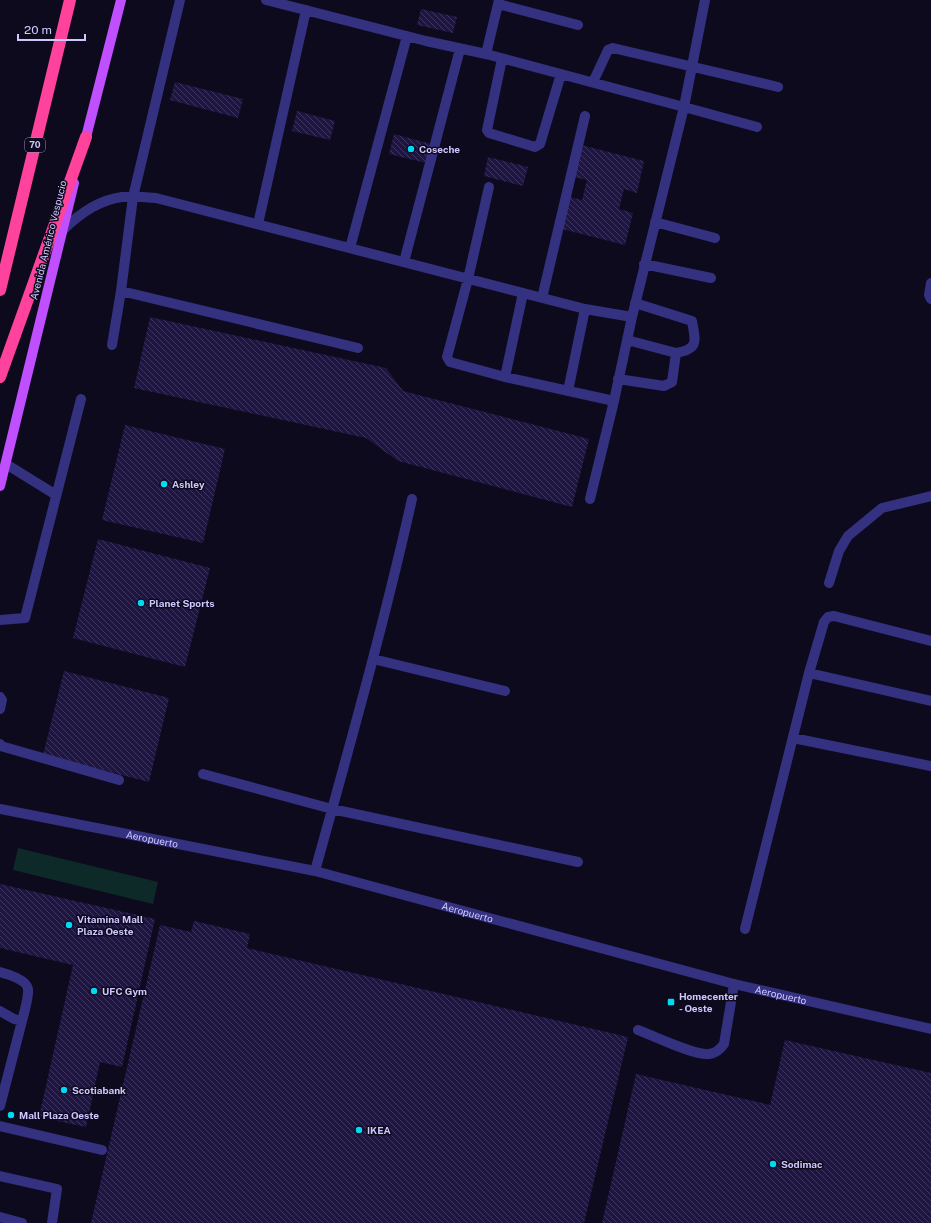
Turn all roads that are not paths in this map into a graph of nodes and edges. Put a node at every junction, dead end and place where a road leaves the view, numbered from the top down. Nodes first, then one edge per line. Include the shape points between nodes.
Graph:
1 (70, 0) edge
2 (121, 0) edge
3 (180, 0) edge
4 (266, 0) edge
5 (705, 0) edge
6 (499, 2) edge
7 (306, 10) junction
8 (578, 25) dead end
9 (407, 36) junction
10 (460, 48) junction
11 (486, 54) junction
12 (502, 59) junction
13 (692, 66) junction
14 (561, 74) junction
15 (593, 82) junction
16 (778, 87) dead end
17 (684, 107) junction
18 (585, 116) dead end
19 (757, 127) dead end
20 (86, 137) junction
21 (489, 187) dead end
22 (133, 197) junction
23 (655, 222) junction
24 (258, 224) junction
25 (63, 230) junction
26 (715, 238) dead end
27 (350, 248) junction
28 (404, 262) junction
29 (644, 264) junction
30 (711, 278) dead end
31 (468, 279) junction
32 (931, 283) edge
33 (0, 290) edge
34 (121, 292) junction
35 (523, 293) junction
36 (542, 298) junction
37 (931, 299) edge
38 (635, 303) junction
39 (585, 309) junction
40 (632, 318) junction
41 (627, 340) junction
42 (112, 345) dead end
43 (358, 348) dead end
44 (676, 353) junction
45 (0, 377) edge
46 (505, 377) junction
47 (618, 379) junction
48 (568, 391) junction
49 (81, 399) dead end
50 (614, 401) junction
51 (6, 464) junction
52 (0, 486) edge
53 (56, 495) junction
54 (931, 496) edge
55 (412, 499) dead end
56 (590, 499) dead end
57 (829, 583) dead end
58 (0, 620) edge
59 (931, 641) edge
60 (373, 659) junction
61 (809, 673) junction
62 (505, 691) dead end
63 (0, 697) edge
64 (931, 701) edge
65 (0, 709) edge
66 (793, 738) junction
67 (0, 744) edge
68 (931, 766) edge
69 (203, 774) dead end
70 (119, 780) dead end
71 (332, 808) junction
72 (0, 809) edge
73 (578, 862) dead end
74 (315, 871) junction
75 (745, 929) dead end
76 (0, 972) edge
77 (734, 984) junction
78 (0, 1012) edge
79 (22, 1021) junction
80 (931, 1029) edge
81 (638, 1030) dead end
82 (0, 1106) edge
83 (0, 1126) edge
84 (102, 1150) dead end
85 (0, 1176) edge
86 (0, 1217) edge
87 (22, 1223) edge
88 (52, 1223) edge

1 - 33 highway, 70
2 - 20 main road, Avenida Américo Vespucio
3 - 22 street
4 - 7 street
5 - 13 street
6 - 8 street
6 - 11 street
7 - 9 street
7 - 24 street
9 - 10 street
9 - 27 street
10 - 11 street
10 - 28 street
11 - 12 street
12 - 14 street
12 - 14 street via 487,130 489,133 535,147 540,144
13 - 15 street via 613,48 608,50
13 - 16 street
13 - 17 street
14 - 15 street
15 - 17 street
17 - 19 street
17 - 23 street
18 - 36 street
20 - 25 main road, Avenida Américo Vespucio
20 - 45 highway
21 - 31 street
22 - 24 street via 156,198
22 - 25 street via 105,202 88,209
22 - 34 street
23 - 26 street
23 - 29 street
24 - 27 street
25 - 51 main road, Avenida Américo Vespucio
27 - 28 street
28 - 31 street
29 - 30 street
29 - 38 street
31 - 35 street
31 - 46 street via 447,357 450,362
32 - 37 street
34 - 42 street
34 - 43 street
35 - 36 street
35 - 46 street
36 - 39 street
38 - 40 street
38 - 44 street via 692,321 695,338 693,345 687,351
39 - 40 street
39 - 48 street
40 - 41 street
41 - 44 street
41 - 47 street
44 - 47 street via 672,382 664,386
46 - 48 street
47 - 50 street
48 - 50 street
49 - 53 street
50 - 56 street
51 - 52 main road, Avenida Américo Vespucio
51 - 53 street
53 - 58 street via 25,618
54 - 57 street via 882,508 848,536 839,551
55 - 60 street
59 - 61 street via 834,616 828,617 824,622
60 - 62 street
60 - 71 street
61 - 64 street
61 - 66 street
63 - 65 street
66 - 68 street
66 - 75 street
67 - 70 street
69 - 71 street
71 - 73 street
71 - 74 street
72 - 74 street, Aeropuerto
74 - 77 street, Aeropuerto
76 - 79 street via 10,974 26,984 29,990
77 - 80 street, Aeropuerto
77 - 81 street via 724,1044 719,1051 708,1054 692,1051
78 - 79 street
79 - 82 street
83 - 84 street
85 - 88 street via 57,1189
86 - 87 street

